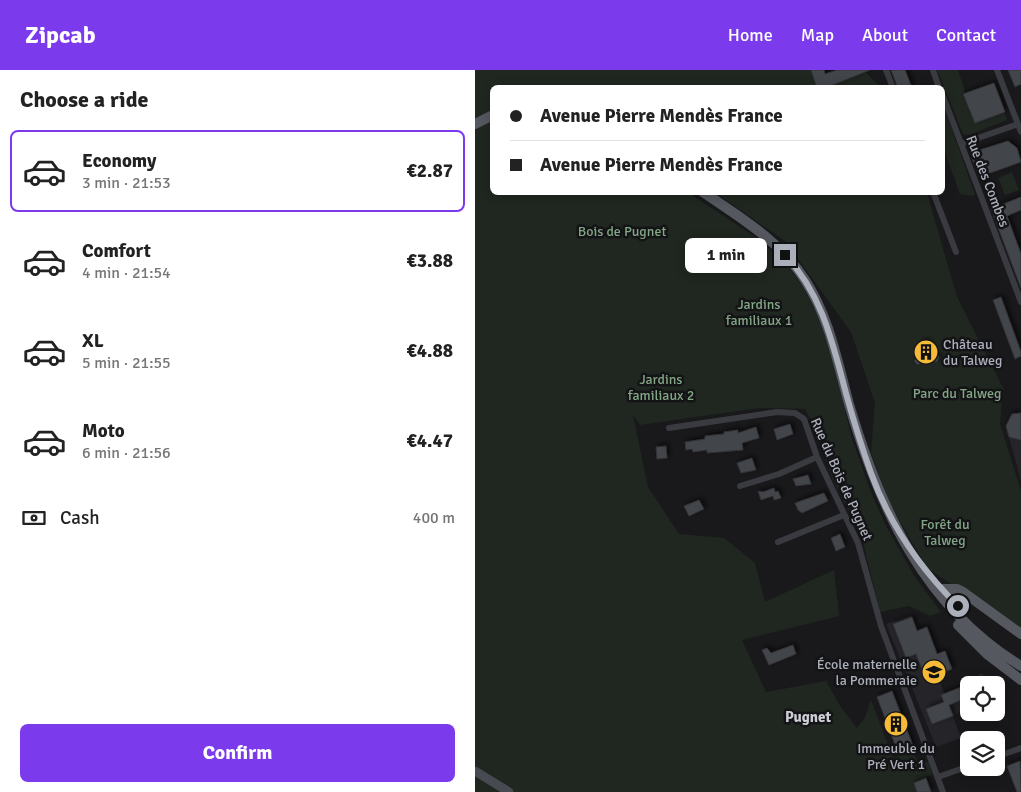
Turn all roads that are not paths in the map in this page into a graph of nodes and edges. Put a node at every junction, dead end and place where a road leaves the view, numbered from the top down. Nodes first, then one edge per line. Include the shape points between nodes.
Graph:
1 (886, 70) edge
2 (933, 70) edge
3 (997, 70) edge
4 (892, 85) edge
5 (938, 85) edge
6 (945, 101) edge
7 (490, 110) edge
8 (490, 116) edge
9 (475, 117) edge
10 (475, 124) edge
11 (1018, 124) junction
12 (1021, 132) edge
13 (961, 144) junction
14 (707, 195) edge
15 (934, 195) edge
16 (956, 252) dead end
17 (1021, 302) edge
18 (669, 428) dead end
19 (817, 457) junction
20 (740, 486) dead end
21 (844, 515) junction
22 (778, 542) dead end
23 (905, 543) junction
24 (942, 588) junction
25 (1021, 634) edge
26 (1021, 658) edge
27 (1021, 666) edge
28 (1021, 680) edge
29 (1021, 748) edge
30 (1005, 754) edge
31 (960, 769) edge
32 (475, 771) edge
33 (938, 777) junction
34 (509, 792) edge
35 (943, 792) edge

1 - 4 street
2 - 5 street
3 - 11 street
6 - 13 street, Rue des Combes
7 - 9 main road
8 - 10 main road
11 - 12 street
11 - 13 street
13 - 17 street, Rue des Combes
14 - 23 main road via 777,246 793,264 820,306 829,327 871,474
15 - 16 street
18 - 19 street, Rue du Bois de Pugnet via 777,412 795,413 804,419
19 - 20 street via 779,474
19 - 21 street, Rue du Bois de Pugnet
21 - 22 street
21 - 33 street, Rue du Bois de Pugnet via 858,543 881,626
23 - 24 main road
23 - 27 main road via 933,587 952,609 983,639
23 - 28 main road via 911,565 947,614 987,654
24 - 25 main road via 963,592
24 - 26 main road via 979,627
29 - 30 street
31 - 33 street
32 - 34 street
33 - 35 street, Rue du Bois de Pugnet

